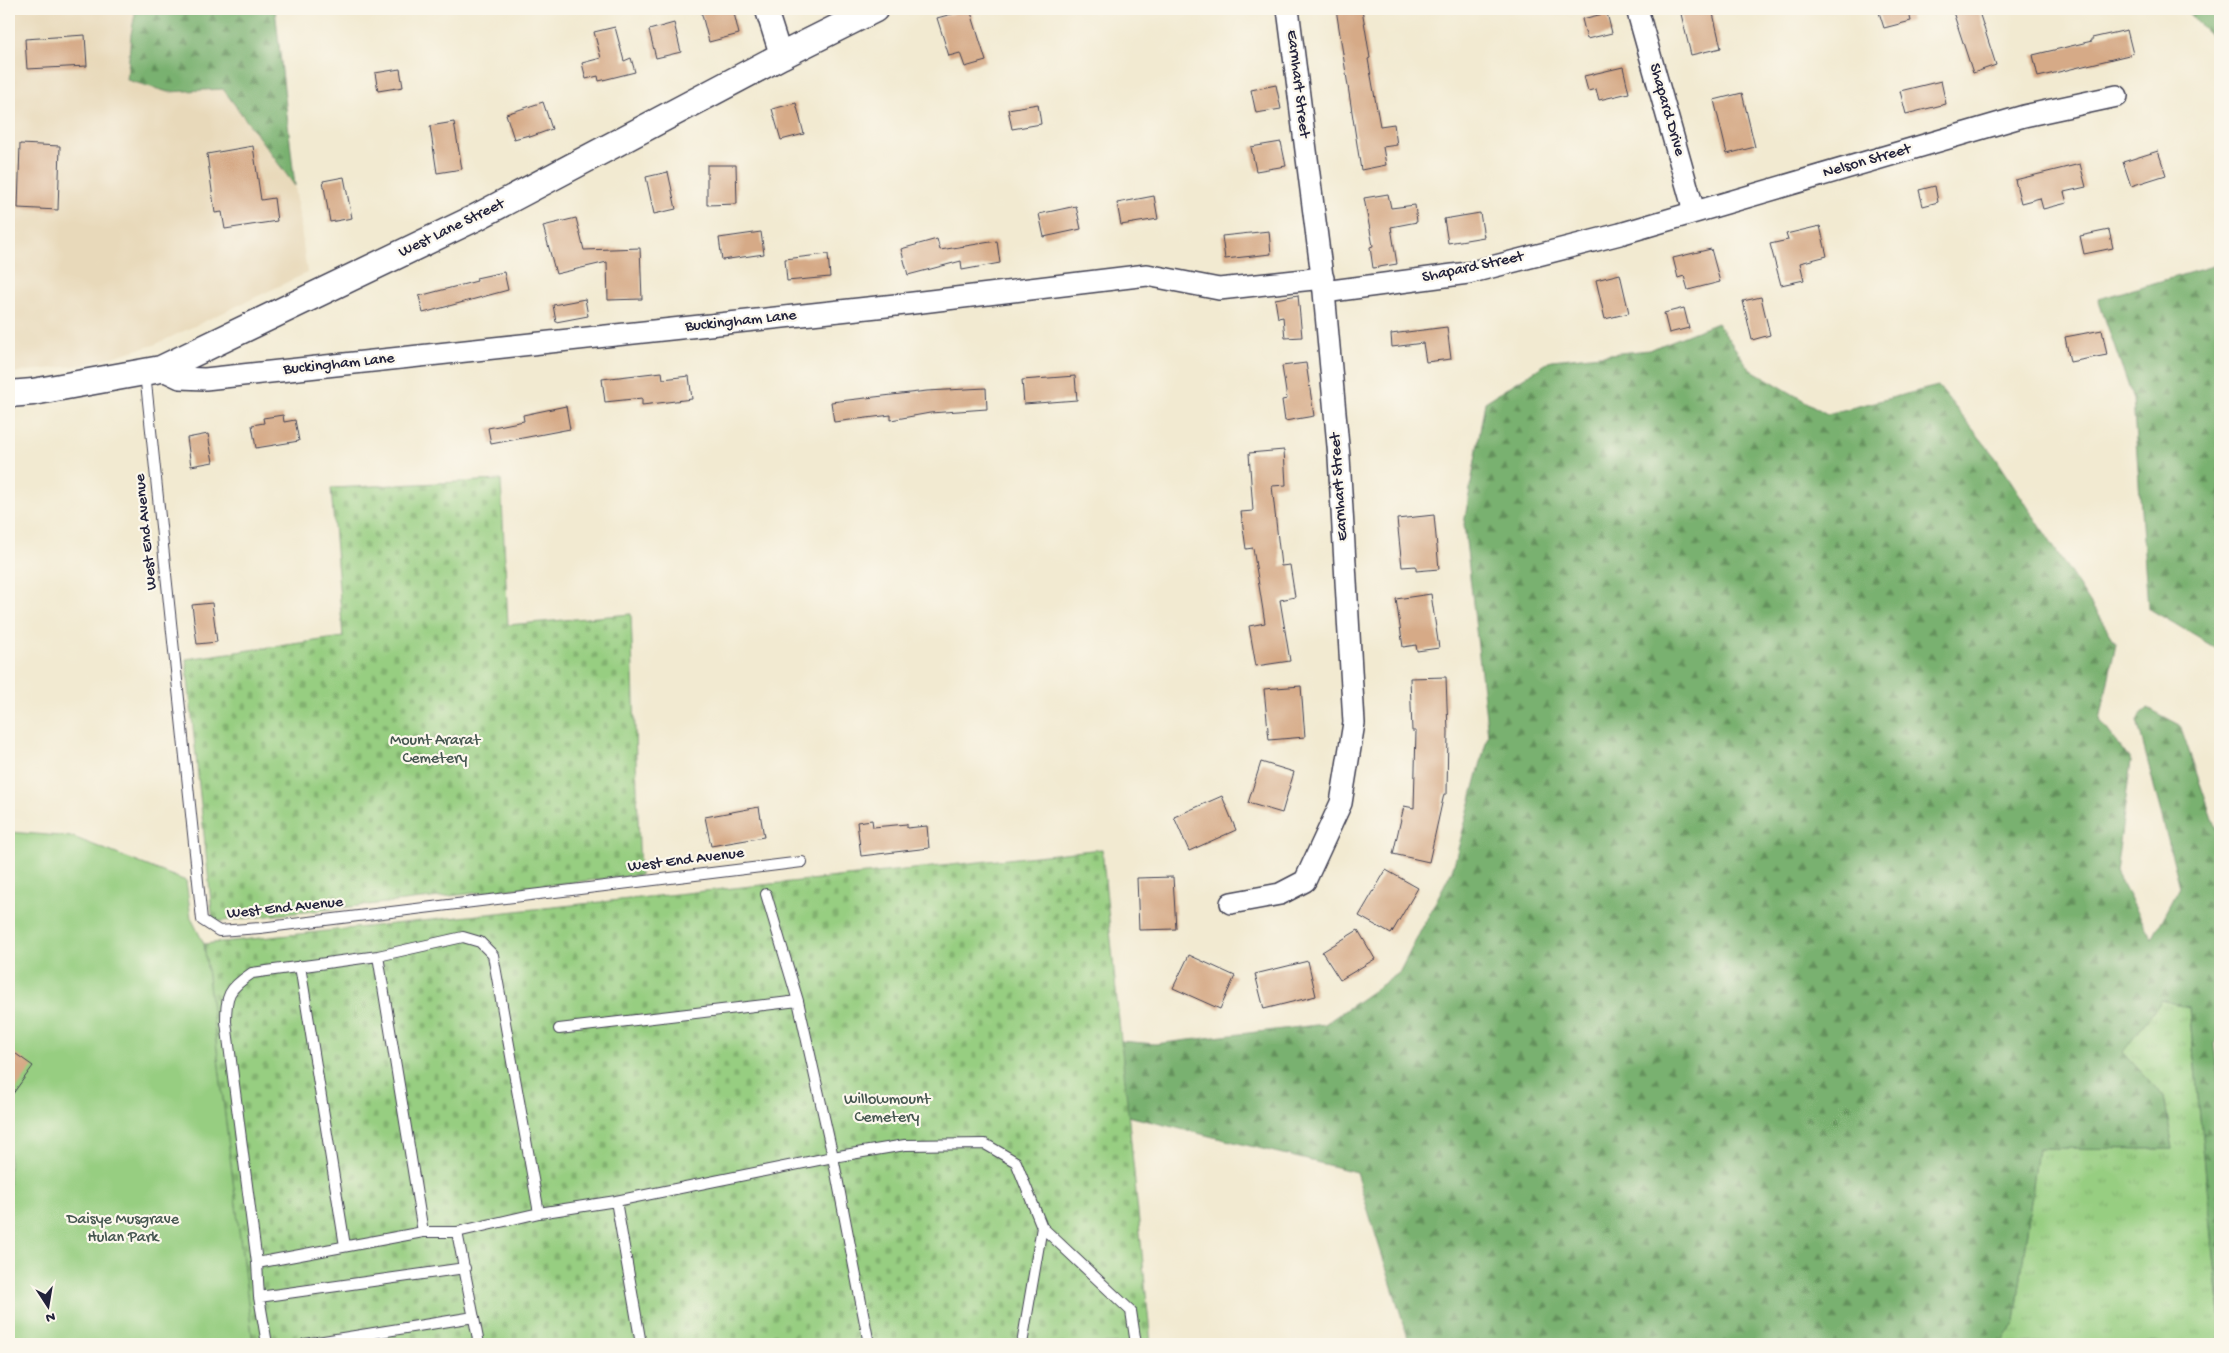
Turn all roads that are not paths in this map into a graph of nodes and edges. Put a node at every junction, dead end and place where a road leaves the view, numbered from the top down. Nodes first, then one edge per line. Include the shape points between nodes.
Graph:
1 (766, 9) edge
2 (875, 9) edge
3 (1288, 9) edge
4 (1637, 9) edge
5 (781, 56) junction
6 (2117, 96) dead end
7 (1694, 211) junction
8 (1620, 234) joint
9 (1324, 285) junction
10 (153, 370) junction
11 (9, 394) edge
12 (802, 862) dead end
13 (766, 894) dead end
14 (1231, 903) dead end
15 (378, 956) junction
16 (300, 966) junction
17 (798, 1001) junction
18 (559, 1029) dead end
19 (833, 1157) junction
20 (616, 1201) junction
21 (539, 1213) junction
22 (1042, 1227) junction
23 (423, 1232) junction
24 (457, 1232) junction
25 (345, 1246) junction
26 (257, 1263) junction
27 (465, 1268) junction
28 (259, 1297) junction
29 (474, 1317) junction
30 (267, 1344) edge
31 (305, 1344) edge
32 (479, 1344) edge
33 (641, 1344) edge
34 (869, 1344) edge
35 (1022, 1344) edge
36 (1136, 1344) edge

1 - 5 street
2 - 5 street, West Lane Street
3 - 9 street, Earnhart Street
4 - 7 street, Shapard Drive
5 - 10 street, West Lane Street via 475,218
6 - 7 street, Nelson Street via 2024,116
7 - 8 street, Nelson Street
8 - 9 street, Shapard Street via 1468,273
9 - 10 street, Buckingham Lane via 1219,288 1147,275 205,380 180,378
9 - 14 street, Earnhart Street via 1339,457 1354,723 1341,803 1305,881 1280,894
10 - 11 street, West Lane Street
10 - 12 lane, West End Avenue via 202,920 219,932
13 - 17 lane
15 - 16 lane
15 - 21 lane via 463,937 480,942 493,955
15 - 23 lane
16 - 25 lane
16 - 26 lane via 252,973 238,982 226,999 226,1022
17 - 18 lane
17 - 19 lane
19 - 20 lane
19 - 22 lane via 905,1145 985,1144 1016,1162
19 - 34 lane
20 - 21 lane
20 - 33 lane
21 - 24 lane
22 - 35 lane
22 - 36 lane via 1131,1311
23 - 24 lane
23 - 25 lane
24 - 27 lane
25 - 26 lane
26 - 28 lane
27 - 28 lane
27 - 29 lane
28 - 30 lane
29 - 31 lane
29 - 32 lane

